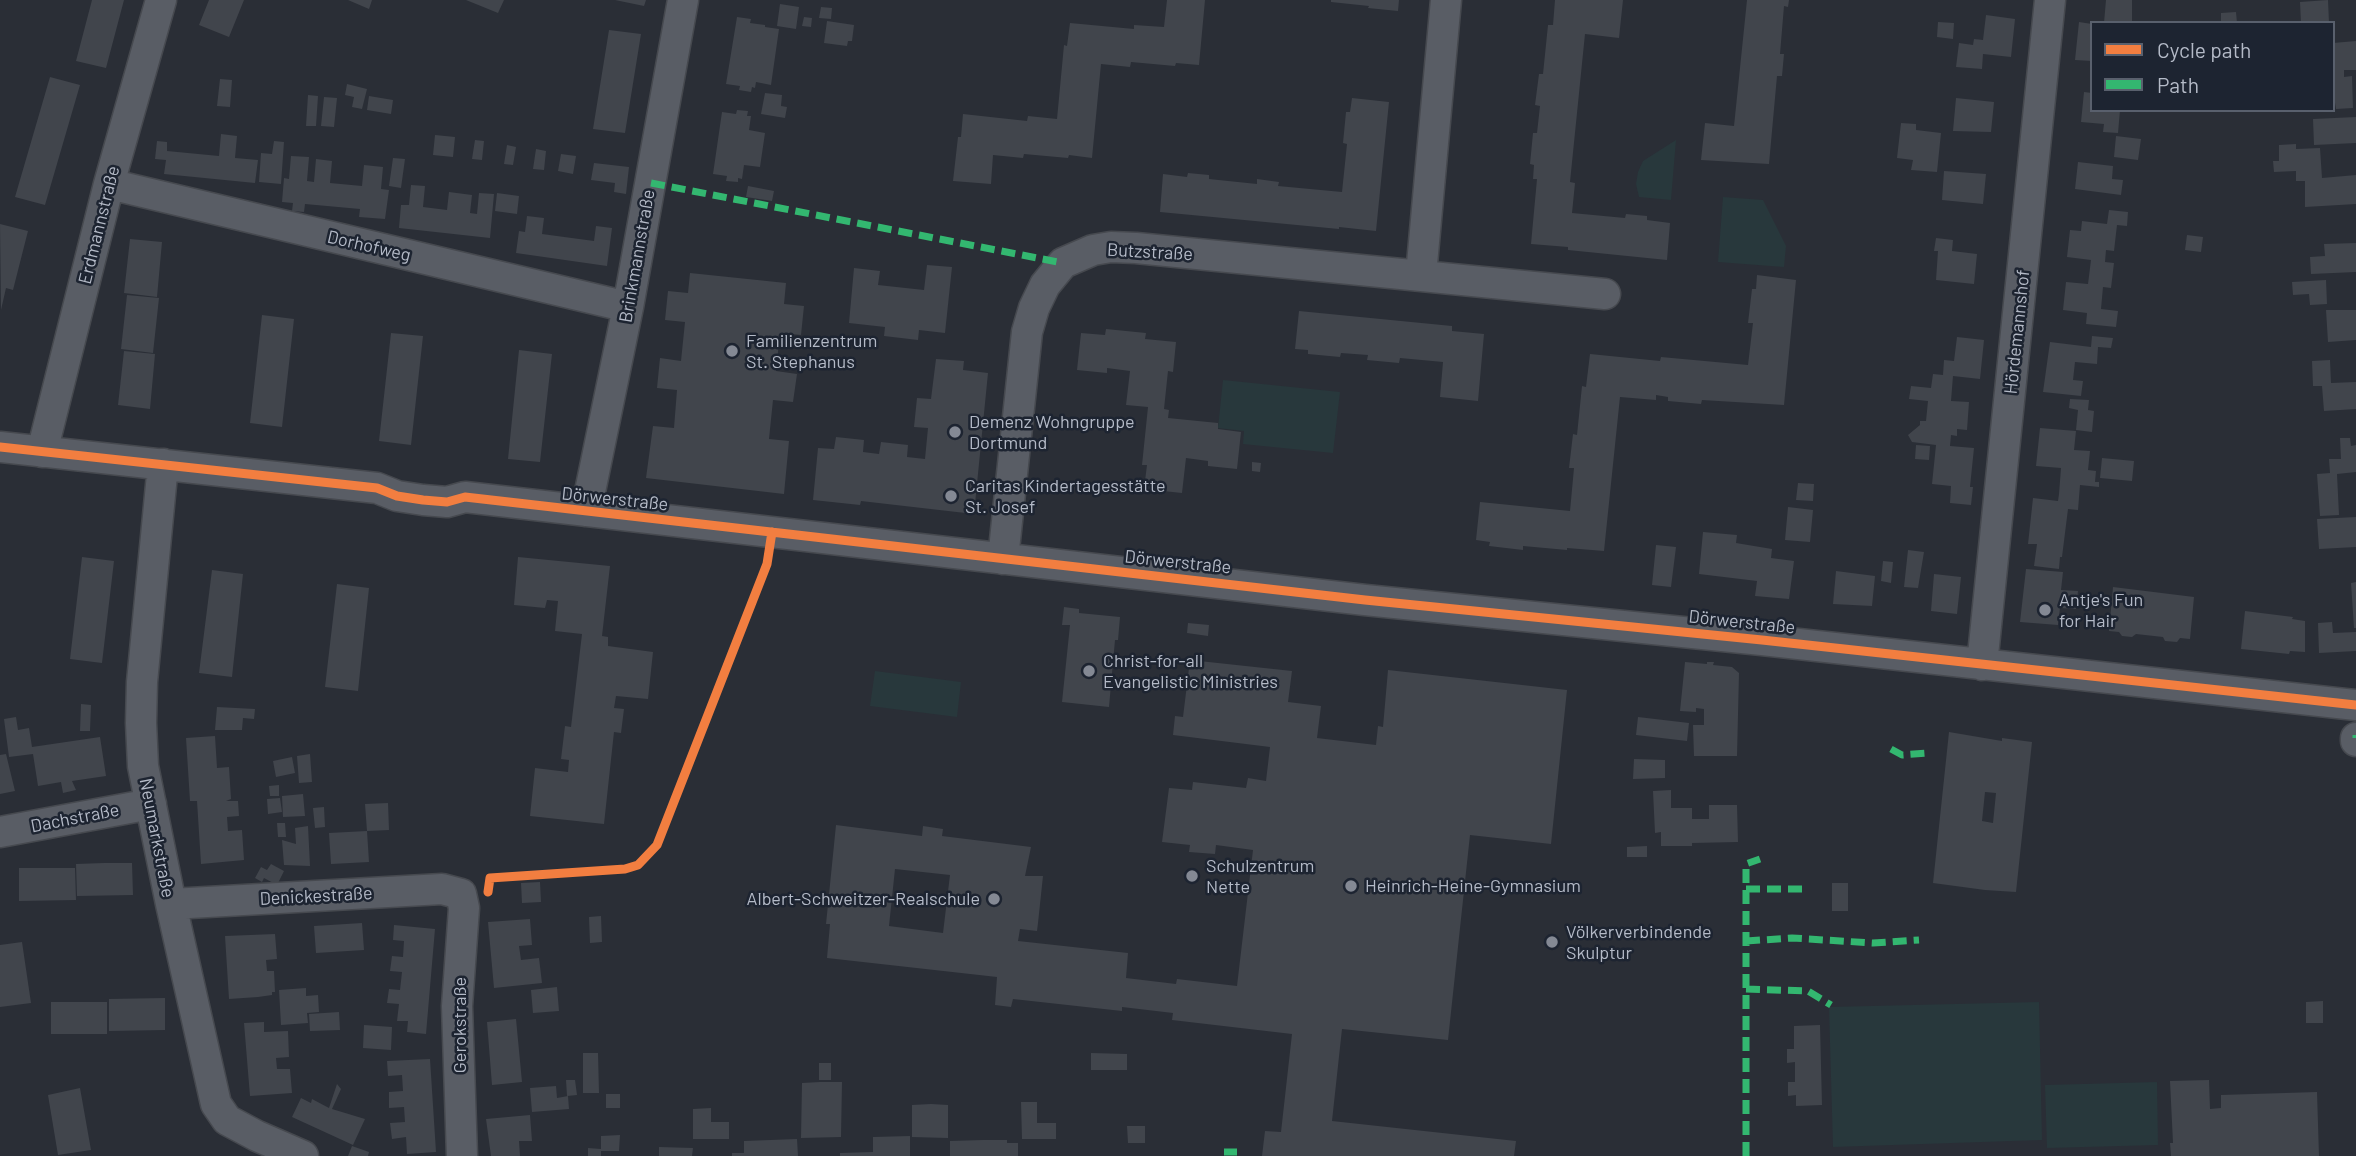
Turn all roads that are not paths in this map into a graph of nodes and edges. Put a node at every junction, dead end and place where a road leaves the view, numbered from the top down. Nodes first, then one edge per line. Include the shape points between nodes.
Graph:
1 (161, 0) edge
2 (684, 0) edge
3 (1446, 0) edge
4 (2050, 0) edge
5 (109, 184) junction
6 (1420, 275) junction
7 (1605, 294) dead end
8 (628, 307) junction
9 (0, 447) edge
10 (42, 452) junction
11 (163, 464) junction
12 (586, 512) junction
13 (1003, 559) junction
14 (1982, 665) junction
15 (2356, 705) edge
16 (150, 804) junction
17 (0, 832) edge
18 (461, 894) joint
19 (171, 904) junction
20 (303, 1156) edge
21 (462, 1156) edge

1 - 5 street, Erdmannstraße
2 - 8 street, Brinkmannstraße
3 - 6 street
4 - 14 street, Hördemannshof
5 - 8 street, Dorhofweg
5 - 10 street, Erdmannstraße
6 - 7 street, Butzstraße
6 - 13 street, Butzstraße via 1129,247 1093,250 1063,263 1045,285 1027,332
8 - 12 street, Brinkmannstraße
9 - 10 street, Dörwerstraße
10 - 11 street, Dörwerstraße
11 - 12 street, Dörwerstraße via 377,488 423,500 447,502 465,497
11 - 16 street, Neumarkstraße via 142,695 143,766
12 - 13 street, Dörwerstraße
13 - 14 street, Dörwerstraße
14 - 15 street, Dörwerstraße
16 - 17 street, Dachstraße
16 - 19 street, Neumarkstraße
18 - 19 street, Denickestraße via 442,889
18 - 21 street, Gerokstraße via 457,1006
19 - 20 street, Neumarkstraße via 216,1104 227,1120

